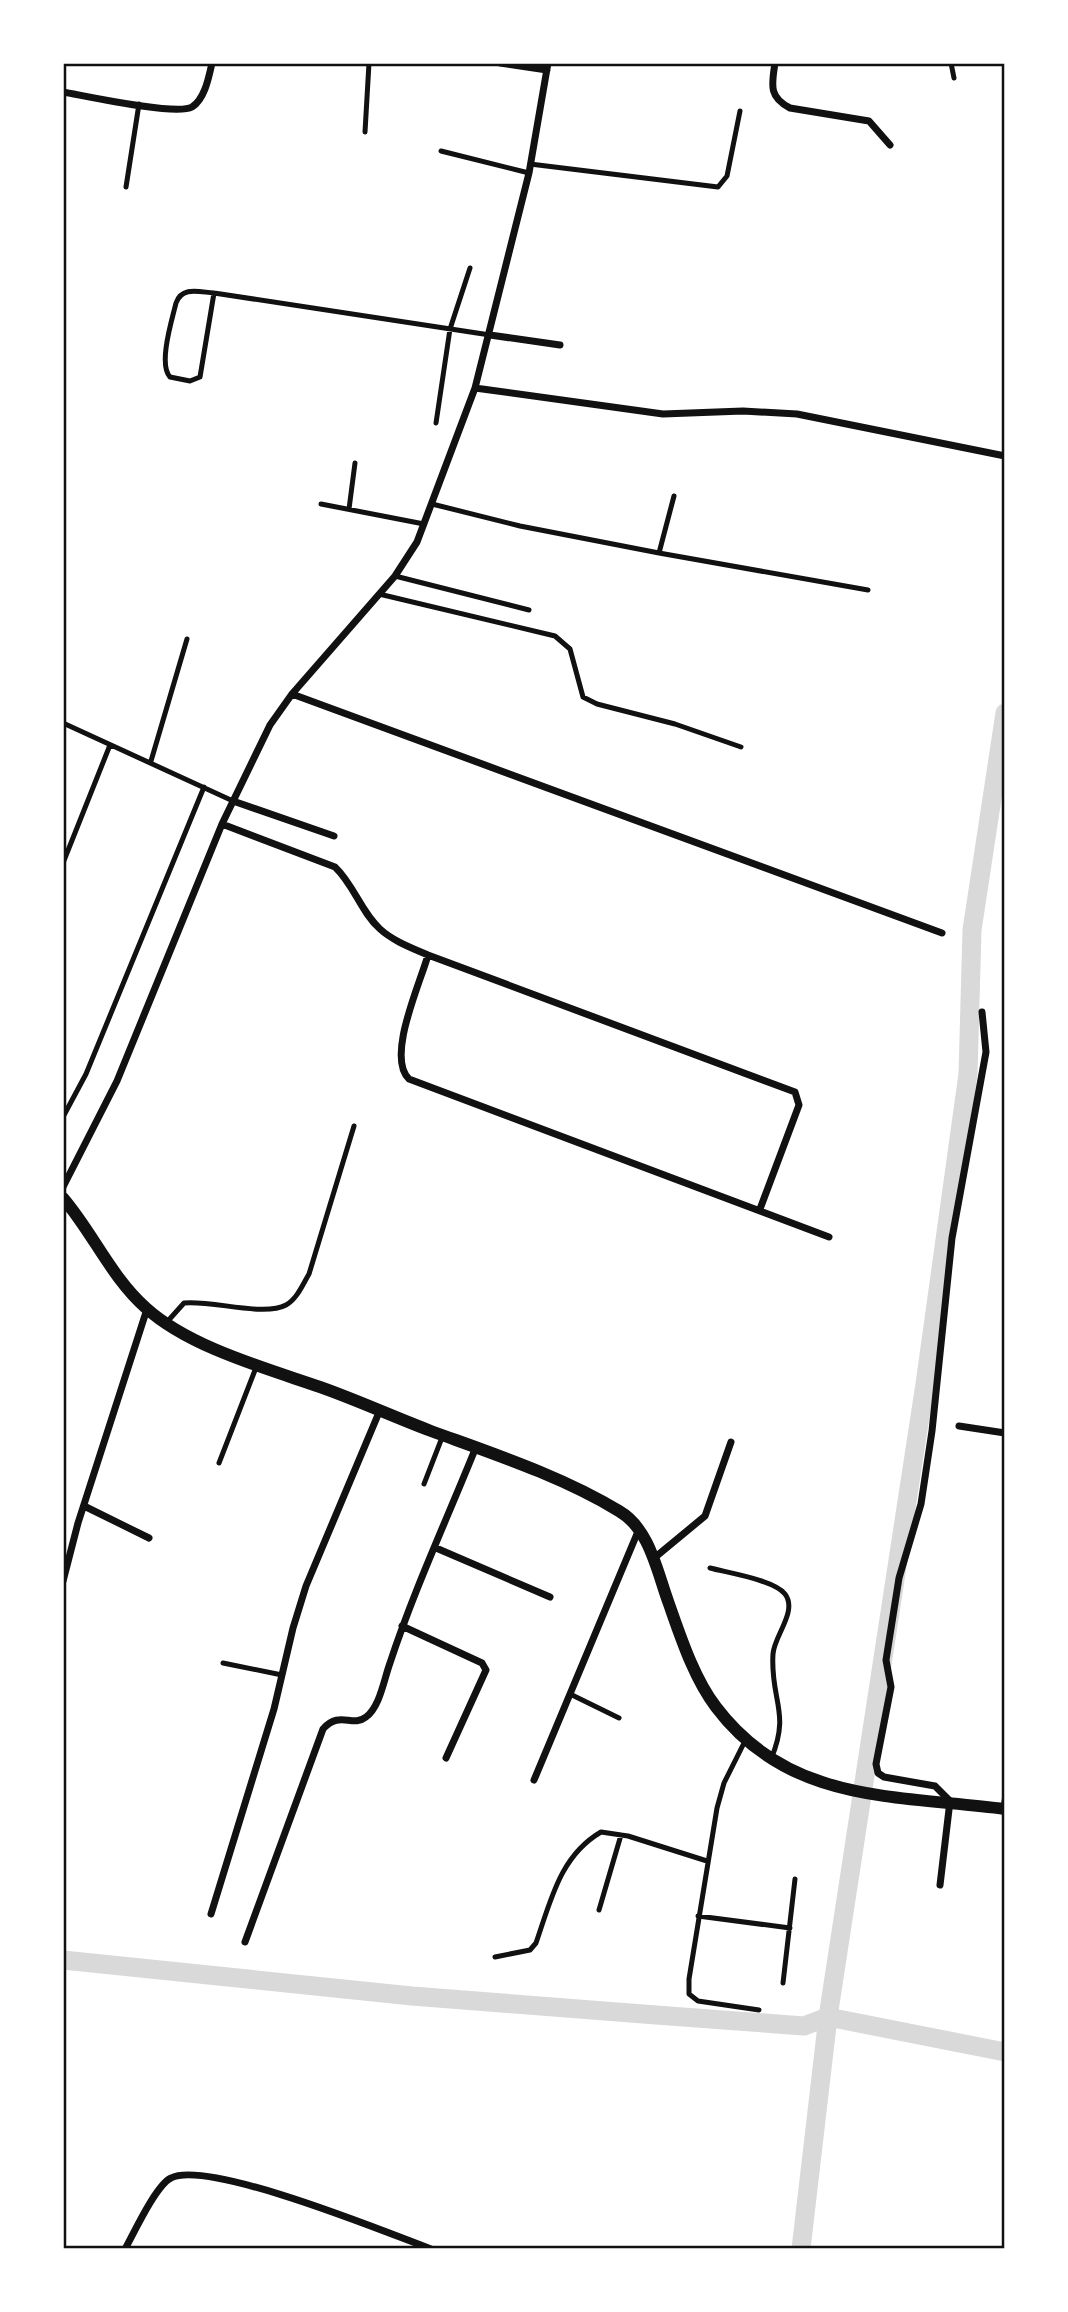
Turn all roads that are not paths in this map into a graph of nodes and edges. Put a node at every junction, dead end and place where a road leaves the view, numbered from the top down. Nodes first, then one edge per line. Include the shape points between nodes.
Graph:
1 (212, 63) edge
2 (369, 63) edge
3 (500, 63) edge
4 (775, 63) edge
5 (951, 63) edge
6 (547, 67) edge
7 (954, 78) dead end
8 (63, 92) edge
9 (139, 104) junction
10 (740, 111) dead end
11 (365, 132) dead end
12 (890, 145) dead end
13 (441, 151) dead end
14 (530, 164) junction
15 (528, 173) junction
16 (126, 187) dead end
17 (470, 268) dead end
18 (214, 293) junction
19 (450, 329) junction
20 (489, 335) junction
21 (560, 345) dead end
22 (475, 388) junction
23 (436, 423) dead end
24 (1005, 456) edge
25 (355, 463) dead end
26 (674, 496) dead end
27 (321, 504) dead end
28 (432, 504) junction
29 (349, 509) junction
30 (424, 524) junction
31 (659, 553) junction
32 (395, 576) junction
33 (868, 590) dead end
34 (379, 594) junction
35 (529, 610) dead end
36 (187, 639) dead end
37 (292, 694) junction
38 (63, 723) edge
39 (110, 745) junction
40 (741, 747) dead end
41 (151, 761) junction
42 (204, 787) junction
43 (233, 801) junction
44 (222, 824) junction
45 (334, 836) dead end
46 (63, 863) edge
47 (942, 933) dead end
48 (428, 955) junction
49 (982, 1012) dead end
50 (63, 1117) edge
51 (354, 1125) dead end
52 (63, 1187) edge
53 (63, 1198) edge
54 (760, 1209) junction
55 (829, 1237) dead end
56 (147, 1309) junction
57 (166, 1323) junction
58 (257, 1365) junction
59 (380, 1410) junction
60 (960, 1426) dead end
61 (1005, 1433) edge
62 (443, 1435) junction
63 (731, 1442) dead end
64 (476, 1447) junction
65 (219, 1463) dead end
66 (424, 1484) dead end
67 (84, 1506) junction
68 (639, 1529) junction
69 (149, 1538) dead end
70 (436, 1548) junction
71 (653, 1560) junction
72 (710, 1568) dead end
73 (63, 1581) edge
74 (550, 1597) dead end
75 (402, 1626) junction
76 (223, 1663) dead end
77 (282, 1675) junction
78 (570, 1694) junction
79 (619, 1718) dead end
80 (746, 1739) junction
81 (446, 1758) dead end
82 (771, 1760) junction
83 (534, 1780) dead end
84 (1005, 1795) edge
85 (950, 1801) junction
86 (1004, 1808) edge
87 (621, 1835) junction
88 (707, 1861) junction
89 (795, 1880) dead end
90 (940, 1885) dead end
91 (598, 1910) dead end
92 (211, 1914) dead end
93 (698, 1916) junction
94 (790, 1928) junction
95 (245, 1942) dead end
96 (495, 1957) dead end
97 (783, 1983) dead end
98 (759, 2010) dead end
99 (125, 2249) edge
100 (431, 2249) edge

1 - 9 street via 206,86 189,108
2 - 11 lane
3 - 6 street
4 - 12 street via 772,91 779,102 790,108 869,121
5 - 7 lane
6 - 14 street
8 - 9 street
9 - 16 lane
10 - 14 lane via 727,176 718,187
13 - 15 lane
14 - 15 street
15 - 20 street
17 - 19 lane
18 - 18 lane via 200,377 190,381 170,377 165,359 178,296 187,291
18 - 19 lane
19 - 20 lane
19 - 23 lane
20 - 21 street
20 - 22 street
22 - 24 street via 663,414 797,414
22 - 28 street
25 - 29 lane
26 - 31 lane
27 - 29 lane
28 - 30 street
28 - 31 lane
29 - 30 lane
30 - 32 street
31 - 33 lane
32 - 34 street
32 - 35 lane
34 - 37 street
34 - 40 lane via 555,636 570,649 583,696
36 - 41 lane
37 - 43 street via 270,725
37 - 47 street
38 - 39 lane
39 - 41 lane
39 - 46 lane
41 - 42 lane
42 - 43 lane
42 - 50 lane via 86,1074
43 - 44 street
43 - 45 street
44 - 48 street via 335,867 380,929
44 - 52 street via 117,1082
48 - 54 street via 400,1047 400,1065 410,1079
48 - 54 street via 795,1093 799,1105
49 - 85 street via 986,1052 953,1238 921,1504 899,1578 886,1660 891,1687 876,1764 884,1777 935,1786
51 - 57 lane via 309,1274 292,1298 266,1310 214,1302 184,1303
53 - 56 street via 124,1286
54 - 55 street
56 - 57 street
56 - 67 street
57 - 58 street
58 - 59 street
58 - 65 lane
59 - 62 street
59 - 77 street via 306,1586
60 - 61 street
62 - 64 street
62 - 66 lane
63 - 71 street via 705,1516
64 - 68 street via 591,1496 623,1513
64 - 70 street
67 - 69 street
67 - 73 street
68 - 71 street
68 - 78 street
70 - 74 street
70 - 75 street
71 - 80 street via 698,1676 715,1707
72 - 82 lane via 766,1583 788,1597 790,1606 773,1650 775,1694 782,1717 781,1736
75 - 81 street via 482,1663 486,1670
75 - 95 street via 377,1703 367,1717 359,1721 340,1718 323,1730
76 - 77 lane
77 - 92 street
78 - 79 lane
78 - 83 street
80 - 82 street
80 - 88 lane via 724,1783
82 - 85 street via 830,1785 890,1797
84 - 86 lane
85 - 86 street
85 - 90 street
87 - 88 lane
87 - 91 lane
87 - 96 lane via 601,1832 576,1851 562,1871 530,1950
88 - 93 lane
89 - 94 lane
93 - 94 lane
93 - 98 lane via 689,1994 698,2000
94 - 97 lane
99 - 100 street via 160,2190 171,2178 188,2175 334,2212

